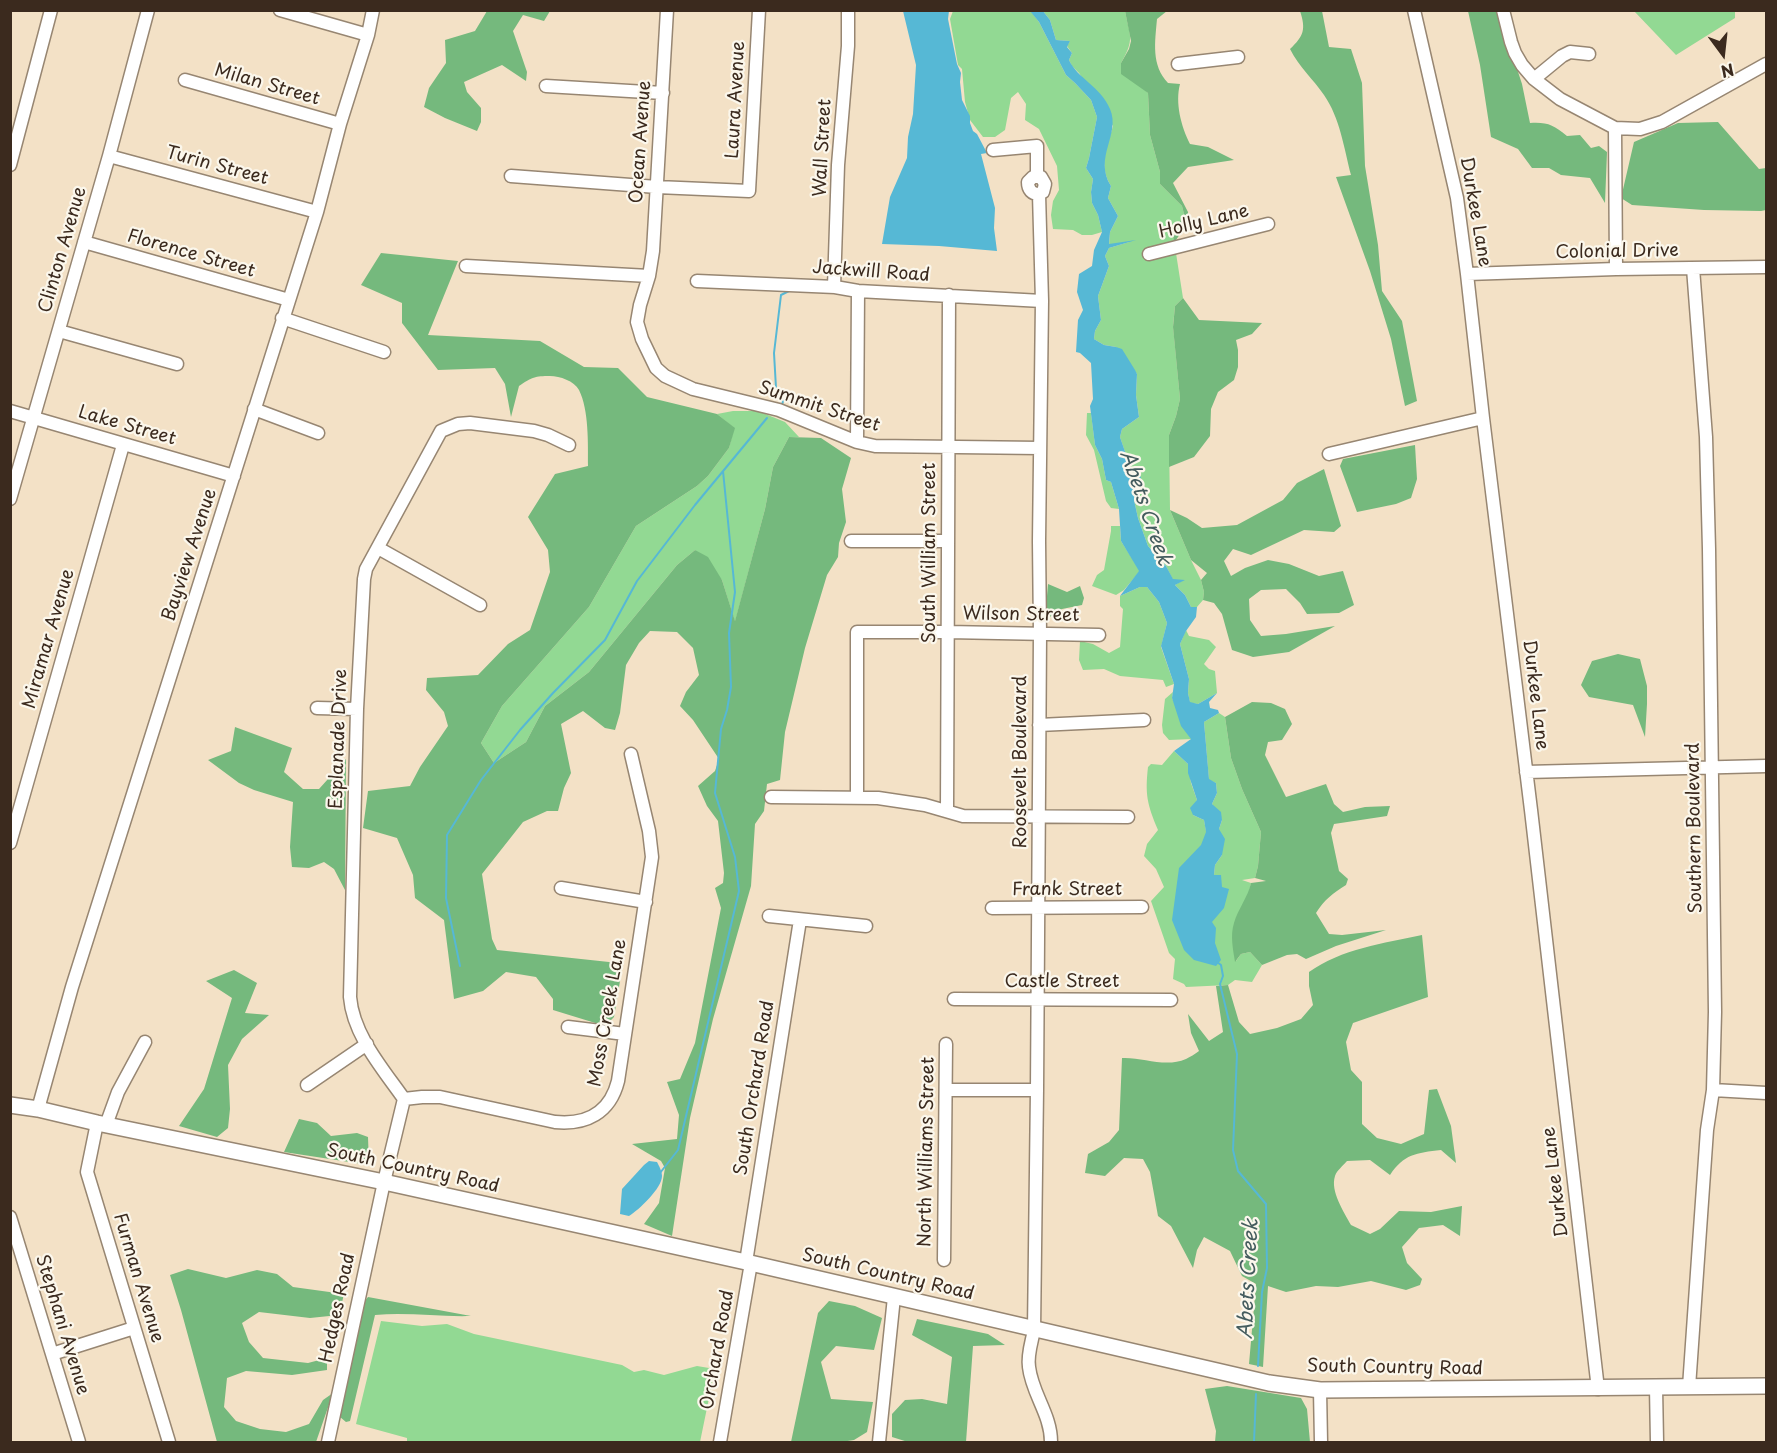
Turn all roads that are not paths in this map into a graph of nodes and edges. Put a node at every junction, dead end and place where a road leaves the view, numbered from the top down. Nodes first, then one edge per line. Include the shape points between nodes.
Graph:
1 (51, 10) edge
2 (148, 10) edge
3 (280, 10) edge
4 (373, 10) edge
5 (668, 10) edge
6 (759, 10) edge
7 (848, 10) edge
8 (1414, 10) edge
9 (1503, 10) edge
10 (368, 35) junction
11 (1588, 54) dead end
12 (1238, 57) dead end
13 (1178, 64) dead end
14 (1767, 64) edge
15 (185, 80) dead end
16 (1534, 80) junction
17 (546, 86) dead end
18 (663, 93) junction
19 (340, 124) junction
20 (1615, 128) junction
21 (993, 150) dead end
22 (109, 156) junction
23 (10, 165) edge
24 (511, 176) dead end
25 (657, 187) junction
26 (317, 212) junction
27 (1268, 224) dead end
28 (84, 242) junction
29 (1149, 254) dead end
30 (466, 267) dead end
31 (1767, 267) edge
32 (1693, 268) junction
33 (1616, 269) junction
34 (1467, 274) junction
35 (649, 276) junction
36 (697, 281) dead end
37 (834, 287) junction
38 (858, 291) junction
39 (949, 295) junction
40 (289, 300) junction
41 (1041, 301) junction
42 (282, 318) junction
43 (59, 330) junction
44 (384, 352) dead end
45 (177, 364) dead end
46 (254, 409) junction
47 (10, 411) edge
48 (33, 417) junction
49 (1483, 418) junction
50 (318, 433) dead end
51 (856, 442) junction
52 (123, 445) junction
53 (569, 445) dead end
54 (948, 447) junction
55 (1040, 448) junction
56 (1329, 454) dead end
57 (234, 476) junction
58 (10, 499) edge
59 (851, 541) dead end
60 (947, 541) junction
61 (378, 548) junction
62 (480, 605) dead end
63 (948, 632) junction
64 (1040, 634) junction
65 (1099, 635) dead end
66 (317, 708) dead end
67 (357, 709) junction
68 (1144, 720) dead end
69 (1039, 725) junction
70 (631, 754) dead end
71 (1712, 766) junction
72 (1767, 766) edge
73 (1526, 772) junction
74 (771, 797) dead end
75 (857, 798) junction
76 (947, 811) junction
77 (1039, 816) junction
78 (1128, 817) dead end
79 (10, 843) edge
80 (561, 888) dead end
81 (646, 902) junction
82 (1038, 907) junction
83 (992, 908) dead end
84 (1142, 908) dead end
85 (769, 916) dead end
86 (800, 920) junction
87 (866, 926) dead end
88 (954, 999) dead end
89 (1038, 1000) junction
90 (1171, 1000) dead end
91 (568, 1027) dead end
92 (625, 1034) junction
93 (145, 1042) dead end
94 (367, 1044) junction
95 (946, 1044) dead end
96 (307, 1085) dead end
97 (946, 1089) junction
98 (1037, 1090) junction
99 (1713, 1090) junction
100 (1767, 1093) edge
101 (404, 1099) junction
102 (10, 1105) edge
103 (38, 1109) junction
104 (101, 1124) junction
105 (384, 1182) junction
106 (10, 1217) edge
107 (944, 1260) dead end
108 (748, 1263) junction
109 (894, 1297) junction
110 (134, 1328) junction
111 (1034, 1330) junction
112 (52, 1354) junction
113 (1767, 1386) edge
114 (1656, 1387) junction
115 (1689, 1387) junction
116 (1598, 1389) junction
117 (1320, 1390) junction
118 (79, 1443) edge
119 (169, 1443) edge
120 (328, 1443) edge
121 (720, 1443) edge
122 (879, 1443) edge
123 (1051, 1443) edge
124 (1321, 1443) edge
125 (1657, 1443) edge

1 - 23 street
2 - 22 street, Clinton Avenue
3 - 10 street
4 - 10 street, Bayview Avenue
5 - 18 street, Ocean Avenue
6 - 25 street, Laura Avenue via 749,191
7 - 37 street, Wall Street
8 - 34 street, Durkee Lane via 1457,198
9 - 16 street via 1515,53
10 - 19 street, Bayview Avenue
11 - 16 street via 1570,52
12 - 13 street
14 - 20 street via 1662,122 1640,129
15 - 19 street, Milan Street
16 - 20 street via 1560,99
17 - 18 street
18 - 25 street, Ocean Avenue
19 - 26 street, Bayview Avenue
20 - 33 street
21 - 41 street, Roosevelt Boulevard via 1037,146 1037,176 1046,184 1039,194
22 - 26 street, Turin Street
22 - 28 street, Clinton Avenue
24 - 25 street
25 - 35 street, Ocean Avenue
26 - 40 street, Bayview Avenue
27 - 29 street, Holly Lane
28 - 40 street, Florence Street
28 - 43 street, Clinton Avenue
30 - 35 street
31 - 32 street, Colonial Drive
32 - 33 street, Colonial Drive
32 - 71 street, Southern Boulevard via 1706,437
33 - 34 street, Colonial Drive
34 - 49 street, Durkee Lane
35 - 51 street, Summit Street via 637,322 650,357 665,376 693,389 780,410
36 - 37 street, Jackwill Road
37 - 38 street, Jackwill Road
38 - 39 street, Jackwill Road
38 - 51 street
39 - 41 street, Jackwill Road
39 - 54 street, South William Street
40 - 42 street, Bayview Avenue
41 - 55 street, Roosevelt Boulevard
42 - 44 street
42 - 46 street, Bayview Avenue
43 - 45 street
43 - 48 street, Clinton Avenue
46 - 50 street
46 - 57 street, Bayview Avenue
47 - 48 street, Lake Street
48 - 52 street, Lake Street
48 - 58 street, Clinton Avenue
49 - 56 street
49 - 73 street, Durkee Lane
51 - 54 street, Summit Street via 874,446
52 - 57 street, Lake Street
52 - 79 street, Miramar Avenue
53 - 61 street, Esplanade Drive via 534,431 470,423 458,423 441,431
54 - 55 street, Summit Street
54 - 60 street, South William Street
55 - 64 street, Roosevelt Boulevard
57 - 103 street, Bayview Avenue via 72,987
59 - 60 street
60 - 63 street, South William Street
61 - 62 street
61 - 67 street, Esplanade Drive via 364,579
63 - 64 street, Wilson Street
63 - 75 street, Wilson Street via 857,632
63 - 76 street, South William Street
64 - 65 street, Wilson Street
64 - 69 street, Roosevelt Boulevard
66 - 67 street
67 - 94 street, Esplanade Drive via 350,997 351,1013
68 - 69 street
69 - 77 street, Roosevelt Boulevard
70 - 81 street, Moss Creek Lane via 651,846
71 - 72 street
71 - 73 street
71 - 99 street, Southern Boulevard
73 - 116 street, Durkee Lane
74 - 75 street
75 - 76 street via 903,800
76 - 77 street via 963,816
77 - 78 street
77 - 82 street, Roosevelt Boulevard
80 - 81 street
81 - 92 street, Moss Creek Lane
82 - 83 street, Frank Street
82 - 84 street, Frank Street
82 - 89 street, Roosevelt Boulevard
85 - 86 street
86 - 87 street
86 - 108 street, South Orchard Road
88 - 89 street, Castle Street
89 - 90 street, Castle Street
89 - 98 street, Roosevelt Boulevard
91 - 92 street
92 - 101 street, Moss Creek Lane via 616,1091 601,1111 580,1122 555,1122 440,1097
93 - 104 street, Furman Avenue
94 - 96 street
94 - 101 street, Esplanade Drive
95 - 97 street, North Williams Street
97 - 98 street
97 - 107 street, North Williams Street
98 - 111 street, Roosevelt Boulevard
99 - 100 street
99 - 115 street, Southern Boulevard
101 - 105 street
102 - 103 main road, South Country Road
103 - 104 main road, South Country Road
104 - 105 main road, South Country Road
104 - 110 street, Furman Avenue via 87,1172
105 - 108 main road, South Country Road
105 - 120 street, Hedges Road
106 - 112 street, Stephani Avenue
108 - 109 main road, South Country Road
108 - 121 street, Orchard Road
109 - 111 main road, South Country Road
109 - 122 street
110 - 112 street
110 - 119 street, Furman Avenue
111 - 117 main road, South Country Road via 1269,1383
111 - 123 street, Roosevelt Boulevard via 1028,1364 1049,1422
112 - 118 street, Stephani Avenue
113 - 115 main road, South Country Road
114 - 115 main road, South Country Road
114 - 116 main road, South Country Road
114 - 125 street
116 - 117 main road, South Country Road
117 - 124 street

